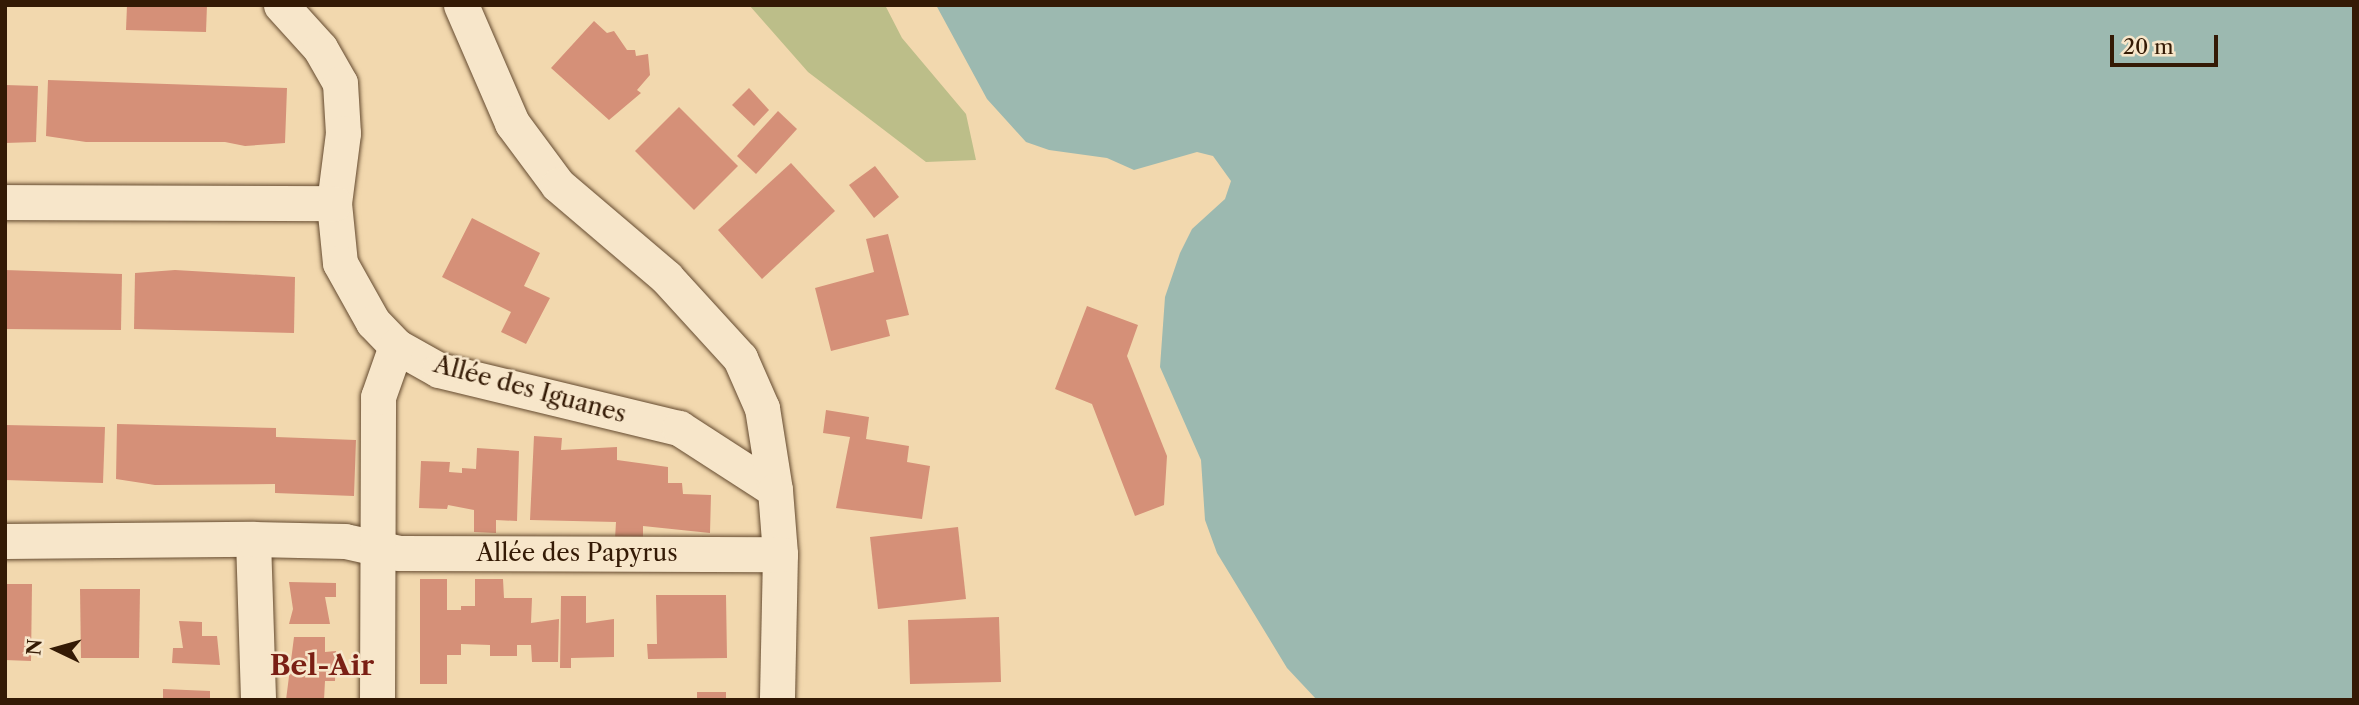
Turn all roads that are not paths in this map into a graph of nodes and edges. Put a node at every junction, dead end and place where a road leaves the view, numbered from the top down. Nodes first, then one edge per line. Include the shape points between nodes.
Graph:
1 (281, 5) edge
2 (461, 5) edge
3 (5, 202) edge
4 (334, 203) junction
5 (396, 346) junction
6 (775, 490) junction
7 (253, 539) junction
8 (5, 541) edge
9 (375, 546) junction
10 (780, 554) junction
11 (258, 700) edge
12 (377, 700) edge
13 (777, 700) edge

1 - 4 street, Allée des Iguanes via 320,48 341,83 343,133
2 - 6 street via 512,123 558,185 666,277 740,358 762,408
3 - 4 street
4 - 5 street, Allée des Iguanes via 340,263 373,322
5 - 6 street, Allée des Iguanes via 439,370 679,428 715,447
5 - 9 street via 378,397
6 - 10 street
7 - 8 street, Allée des Papyrus
7 - 9 street, Allée des Papyrus
7 - 11 street
9 - 10 street, Allée des Papyrus via 399,553
9 - 12 street
10 - 13 street

